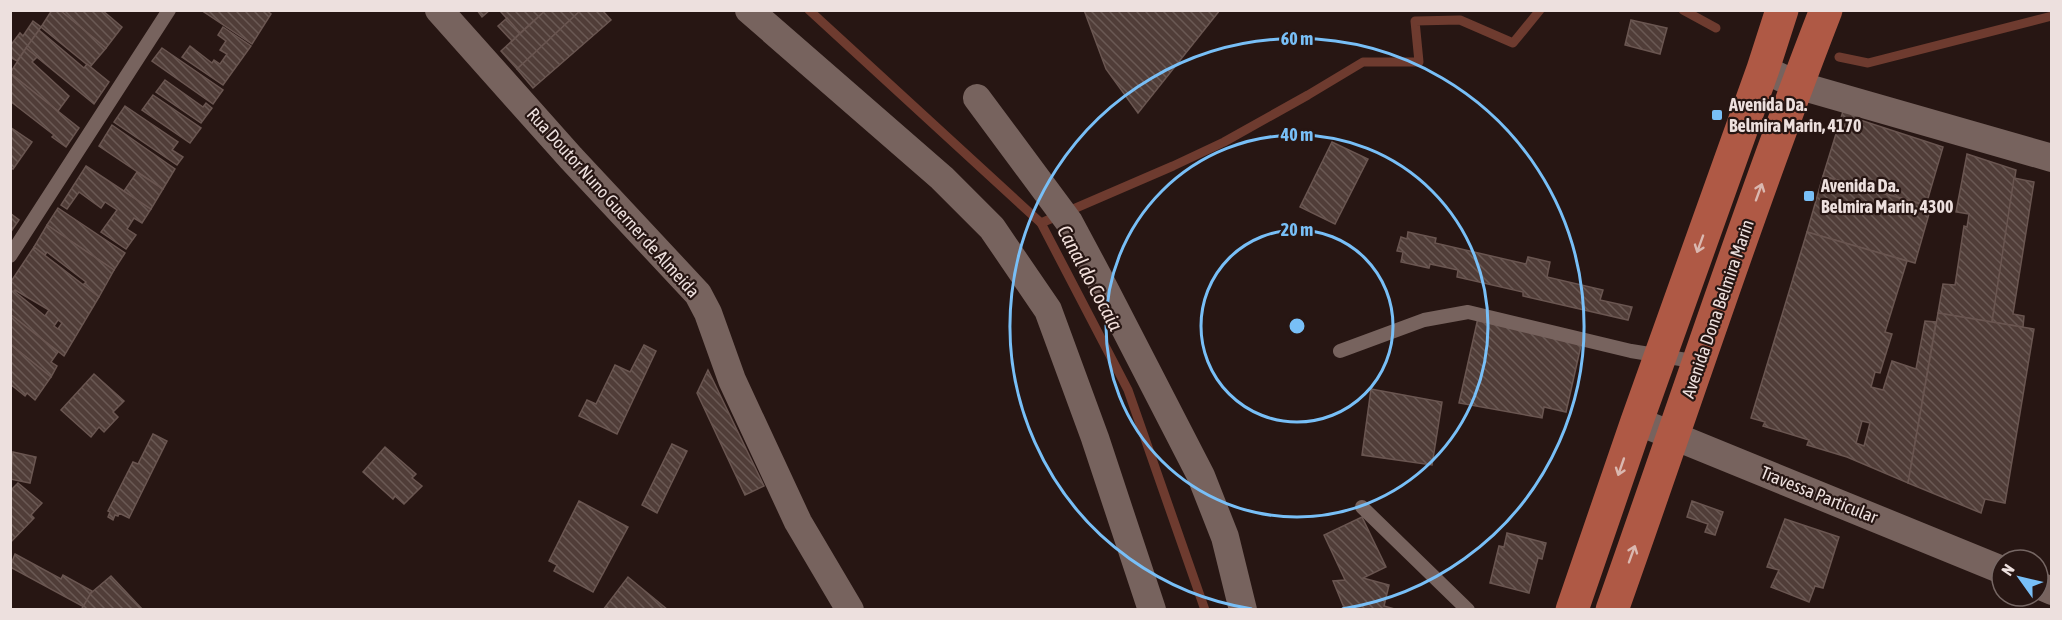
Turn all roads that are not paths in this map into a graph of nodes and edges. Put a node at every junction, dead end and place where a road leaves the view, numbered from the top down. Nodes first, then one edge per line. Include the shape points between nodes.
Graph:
1 (169, 10) edge
2 (439, 10) edge
3 (749, 10) edge
4 (1782, 10) edge
5 (1826, 10) edge
6 (1763, 69) junction
7 (1797, 85) junction
8 (977, 98) dead end
9 (2052, 158) edge
10 (10, 256) edge
11 (1340, 351) dead end
12 (1660, 357) junction
13 (1699, 362) junction
14 (1637, 421) junction
15 (1674, 436) junction
16 (1362, 507) dead end
17 (1990, 565) edge
18 (850, 609) edge
19 (1152, 609) edge
20 (1243, 609) edge
21 (1468, 609) edge
22 (1572, 609) edge
23 (1612, 609) edge

1 - 10 lane
2 - 18 street, Rua Doutor Nuno Guerner de Almeida via 698,294 732,380 798,522
3 - 19 street via 942,178 992,228 1048,310
4 - 6 main road, Avenida Dona Belmira Marin
5 - 7 main road, Avenida Dona Belmira Marin
6 - 7 street
6 -> 12 main road, Avenida Dona Belmira Marin
7 - 9 street
13 -> 7 main road, Avenida Dona Belmira Marin
8 - 20 street via 1069,222 1106,290 1201,476 1225,537
11 - 12 lane via 1424,320 1468,312
12 - 13 lane
12 - 14 main road, Avenida Dona Belmira Marin
13 - 15 main road, Avenida Dona Belmira Marin
14 - 15 street, Travessa Particular
14 -> 22 main road, Avenida Dona Belmira Marin
15 - 17 street, Travessa Particular
23 -> 15 main road, Avenida Dona Belmira Marin
16 - 21 lane

